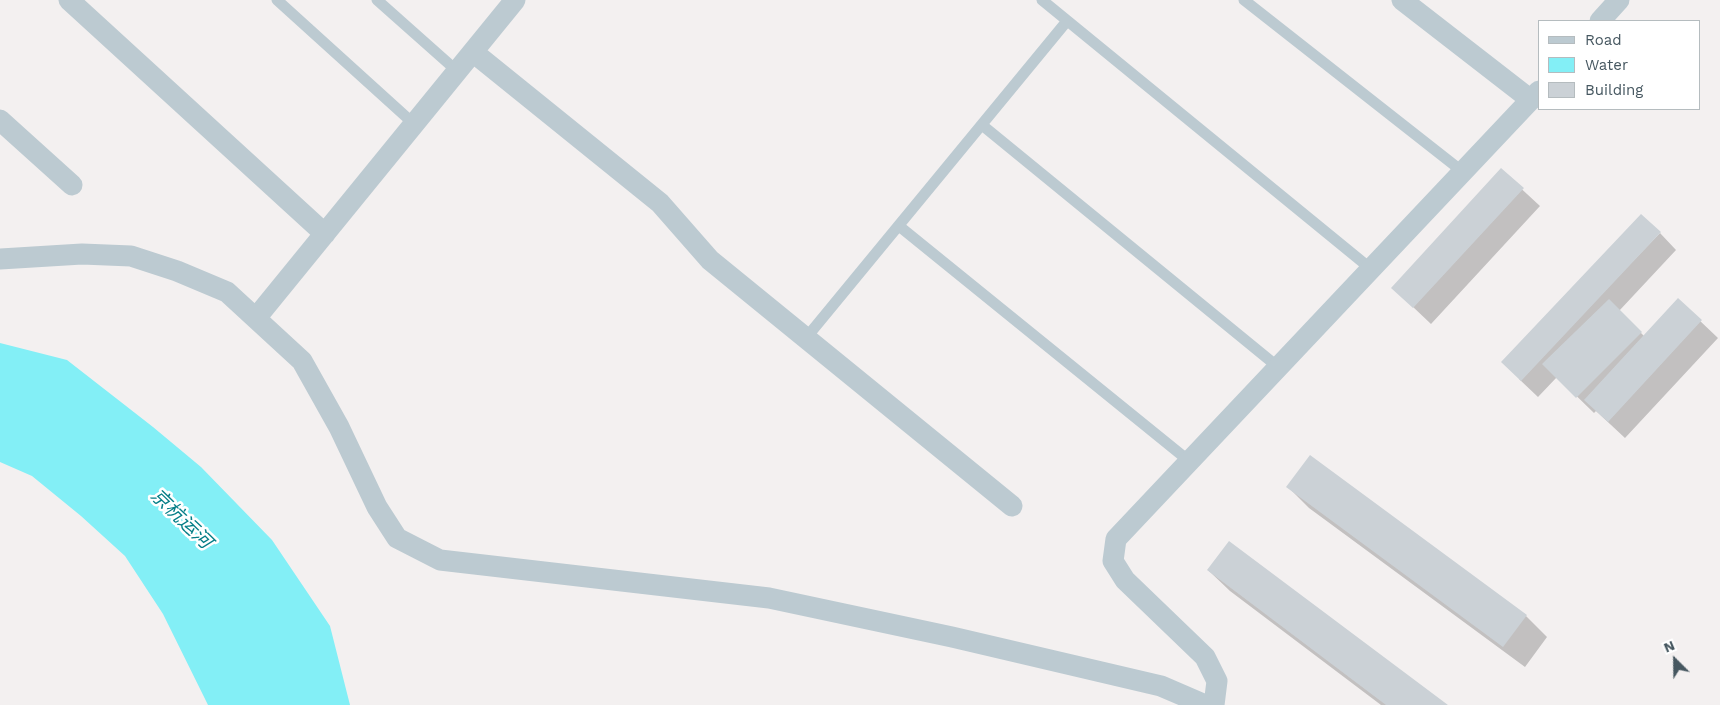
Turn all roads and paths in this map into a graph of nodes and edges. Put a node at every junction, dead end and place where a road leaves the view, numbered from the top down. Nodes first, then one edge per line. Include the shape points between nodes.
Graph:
1 (69, 0) edge
2 (277, 0) edge
3 (378, 0) edge
4 (515, 0) edge
5 (1042, 0) edge
6 (1244, 0) edge
7 (1402, 0) edge
8 (1619, 0) edge
9 (1601, 20) edge
10 (1067, 21) junction
11 (473, 52) junction
12 (457, 71) junction
13 (1535, 95) edge
14 (0, 120) edge
15 (414, 124) junction
16 (982, 125) junction
17 (1463, 172) junction
18 (72, 185) dead end
19 (898, 226) junction
20 (325, 234) junction
21 (0, 259) edge
22 (1371, 269) junction
23 (256, 318) junction
24 (806, 338) junction
25 (1278, 367) junction
26 (1190, 461) junction
27 (1012, 506) dead end
28 (1205, 705) edge
29 (1214, 705) edge

1 - 20 street
2 - 15 lane
3 - 12 lane
4 - 11 street
5 - 10 lane
6 - 17 lane
7 - 13 street
8 - 9 street
10 - 16 lane
10 - 22 lane
11 - 12 street
11 - 24 street via 660,204 710,260
12 - 15 street
13 - 17 street
14 - 18 street
15 - 20 street
16 - 19 lane
16 - 25 lane
17 - 22 street
19 - 24 lane
19 - 26 lane
20 - 23 street
21 - 23 street via 82,254 131,256 177,270 227,292
22 - 25 street
23 - 28 street via 302,361 339,427 377,507 397,538 440,560 769,598 1161,686
24 - 27 street
25 - 26 street
26 - 29 street via 1116,539 1113,561 1125,580 1204,657 1217,681

